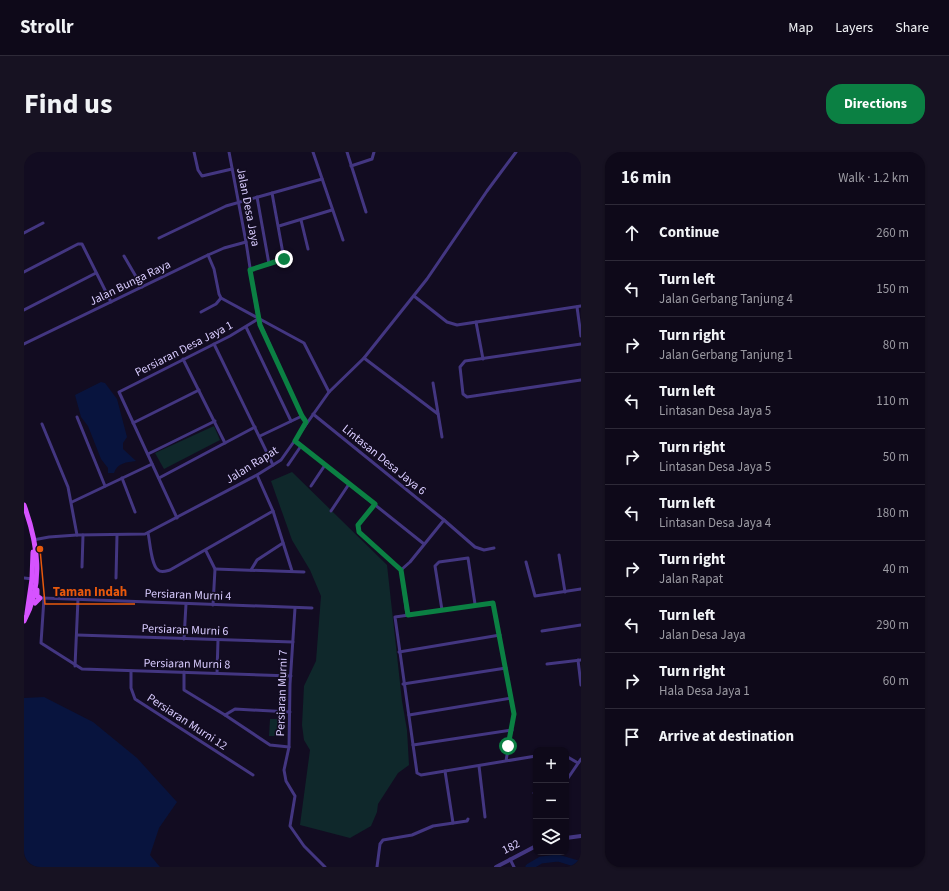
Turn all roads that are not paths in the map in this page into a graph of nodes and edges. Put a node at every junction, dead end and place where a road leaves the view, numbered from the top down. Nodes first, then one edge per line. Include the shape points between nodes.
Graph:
1 (194, 152) edge
2 (229, 152) edge
3 (313, 152) edge
4 (347, 152) edge
5 (374, 152) edge
6 (516, 152) edge
7 (351, 166) junction
8 (232, 170) junction
9 (322, 179) junction
10 (272, 193) junction
11 (257, 198) junction
12 (238, 203) junction
13 (332, 210) junction
14 (366, 212) dead end
15 (300, 220) junction
16 (43, 223) dead end
17 (279, 226) junction
18 (24, 232) edge
19 (159, 238) dead end
20 (342, 240) dead end
21 (246, 242) junction
22 (308, 249) dead end
23 (208, 255) junction
24 (124, 256) dead end
25 (269, 264) junction
26 (250, 270) junction
27 (24, 272) edge
28 (96, 273) junction
29 (142, 287) junction
30 (414, 296) junction
31 (221, 298) junction
32 (111, 302) junction
33 (579, 306) edge
34 (24, 310) edge
35 (201, 312) dead end
36 (258, 319) junction
37 (476, 322) junction
38 (246, 327) junction
39 (581, 336) edge
40 (24, 343) edge
41 (214, 344) junction
42 (581, 344) edge
43 (364, 358) junction
44 (183, 359) junction
45 (483, 359) junction
46 (581, 380) edge
47 (433, 383) dead end
48 (198, 390) junction
49 (329, 392) junction
50 (313, 414) junction
51 (438, 414) junction
52 (302, 416) junction
53 (77, 417) dead end
54 (214, 421) junction
55 (291, 421) junction
56 (306, 422) junction
57 (133, 423) junction
58 (42, 424) dead end
59 (255, 427) junction
60 (260, 436) junction
61 (442, 437) dead end
62 (295, 441) junction
63 (225, 443) junction
64 (301, 446) junction
65 (148, 454) junction
66 (152, 464) junction
67 (273, 465) junction
68 (288, 465) dead end
69 (325, 465) junction
70 (257, 475) junction
71 (122, 478) junction
72 (160, 478) junction
73 (349, 484) junction
74 (105, 486) junction
75 (311, 486) dead end
76 (72, 502) junction
77 (375, 504) junction
78 (24, 505) edge
79 (331, 511) dead end
80 (135, 512) dead end
81 (273, 512) junction
82 (177, 518) junction
83 (444, 520) junction
84 (148, 533) junction
85 (77, 534) junction
86 (83, 534) junction
87 (117, 535) junction
88 (33, 543) junction
89 (283, 543) junction
90 (424, 544) junction
91 (494, 548) dead end
92 (206, 551) junction
93 (559, 555) dead end
94 (526, 562) dead end
95 (82, 568) dead end
96 (215, 570) junction
97 (251, 570) junction
98 (401, 570) junction
99 (292, 571) junction
100 (304, 572) dead end
101 (24, 578) edge
102 (116, 578) dead end
103 (35, 581) junction
104 (581, 589) edge
105 (565, 592) junction
106 (42, 598) junction
107 (78, 600) junction
108 (186, 604) junction
109 (475, 604) junction
110 (213, 605) junction
111 (295, 608) junction
112 (312, 608) dead end
113 (442, 610) junction
114 (408, 615) junction
115 (27, 617) edge
116 (581, 625) edge
117 (542, 631) dead end
118 (77, 635) junction
119 (500, 636) junction
120 (184, 639) junction
121 (218, 640) junction
122 (294, 642) junction
123 (399, 652) junction
124 (580, 660) edge
125 (547, 664) dead end
126 (75, 666) junction
127 (506, 668) junction
128 (131, 671) junction
129 (184, 672) junction
130 (217, 673) junction
131 (291, 676) junction
132 (404, 684) junction
133 (581, 685) edge
134 (511, 698) junction
135 (290, 712) junction
136 (225, 715) junction
137 (409, 715) junction
138 (512, 730) junction
139 (413, 746) junction
140 (289, 747) junction
141 (533, 757) edge
142 (569, 758) edge
143 (581, 759) edge
144 (506, 761) junction
145 (578, 763) junction
146 (478, 766) junction
147 (445, 771) junction
148 (253, 776) dead end
149 (569, 776) edge
150 (485, 817) dead end
151 (468, 819) dead end
152 (453, 823) junction
153 (581, 836) edge
154 (569, 838) edge
155 (533, 848) edge
156 (510, 859) junction
157 (325, 867) edge
158 (377, 867) edge
159 (496, 867) edge
160 (514, 867) edge

1 - 8 street via 202,176
2 - 8 street, Jalan Desa Jaya
3 - 9 street
4 - 7 street
5 - 7 street via 372,159
6 - 30 street, Jalan Rapat
7 - 14 street
8 - 12 street, Jalan Desa Jaya
9 - 10 street
9 - 13 street
10 - 11 street
10 - 17 street
11 - 12 street
11 - 25 street
12 - 19 street via 226,206
12 - 21 street, Jalan Desa Jaya
13 - 15 street
13 - 20 street
15 - 17 street
15 - 22 street
16 - 18 street
17 - 25 street via 284,259
21 - 23 street, Jalan Bunga Raya
21 - 26 street, Jalan Desa Jaya
23 - 29 street, Jalan Bunga Raya
23 - 31 street
24 - 29 street
25 - 26 street
26 - 36 street, Jalan Desa Jaya
27 - 28 street via 80,243
28 - 32 street
28 - 34 street
29 - 32 street, Jalan Bunga Raya
30 - 37 street via 447,322
30 - 43 street, Jalan Rapat
31 - 35 street via 216,304
31 - 36 street
32 - 40 street, Jalan Bunga Raya
33 - 37 street
33 - 39 street
36 - 38 street, Persiaran Desa Jaya 1
36 - 49 street via 304,343
36 - 52 street, Jalan Desa Jaya
37 - 45 street
38 - 41 street, Persiaran Desa Jaya 1
38 - 55 street
41 - 44 street, Persiaran Desa Jaya 1
41 - 59 street
42 - 45 street
43 - 49 street, Jalan Rapat
43 - 51 street
44 - 48 street
44 - 57 street, Persiaran Desa Jaya 1 via 119,392
45 - 46 street via 463,362 460,366 463,394 467,397
47 - 51 street
48 - 54 street
48 - 57 street
49 - 50 street, Jalan Rapat
50 - 56 street, Jalan Rapat
50 - 83 street, Lintasan Desa Jaya 6
51 - 61 street
52 - 55 street
52 - 56 street, Jalan Desa Jaya
53 - 74 street
54 - 63 street
54 - 65 street
55 - 60 street
56 - 62 street, Jalan Rapat
57 - 65 street
58 - 76 street
59 - 60 street
59 - 63 street
60 - 67 street
62 - 64 street
62 - 67 street, Jalan Rapat via 286,455
63 - 72 street
64 - 68 street
64 - 69 street
65 - 66 street
66 - 71 street
66 - 72 street
67 - 70 street, Jalan Rapat
69 - 73 street
69 - 75 street
70 - 81 street
70 - 82 street, Jalan Rapat
71 - 74 street
71 - 80 street
72 - 82 street
73 - 77 street
73 - 79 street
74 - 76 street
76 - 85 street
77 - 90 street
77 - 98 street via 358,525 359,532
78 - 88 main road
81 - 89 street
81 - 92 street
82 - 84 street, Jalan Rapat
83 - 90 street
83 - 91 street, Lintasan Desa Jaya 6 via 476,547 484,550
84 - 87 street, Jalan Rapat
84 - 92 street via 154,565 162,572
85 - 86 street, Jalan Rapat
85 - 88 street, Jalan Rapat via 49,537
86 - 87 street, Jalan Rapat
86 - 95 street
87 - 102 street
88 - 103 main road via 36,561
89 - 97 street via 258,559
89 - 99 street
90 - 98 street
92 - 96 street
93 - 105 street
94 - 105 street via 534,596
96 - 97 street
96 - 110 street
97 - 99 street
98 - 114 street
99 - 100 street
101 - 103 street
103 - 106 main road via 37,595
103 - 115 main road via 33,602
104 - 105 street
106 - 107 street, Persiaran Murni 4
106 - 115 main road via 36,600
106 - 126 street via 42,643
107 - 108 street, Persiaran Murni 4
107 - 118 street
108 - 110 street, Persiaran Murni 4
108 - 120 street
109 - 113 street
109 - 113 street via 468,558 439,562 435,566
109 - 119 street via 492,602
110 - 111 street, Persiaran Murni 4
111 - 112 street, Persiaran Murni 4
111 - 122 street, Persiaran Murni 7
113 - 114 street
114 - 123 street via 394,620
116 - 117 street
118 - 120 street, Persiaran Murni 6
118 - 126 street
119 - 123 street
119 - 127 street
120 - 121 street, Persiaran Murni 6
121 - 122 street, Persiaran Murni 6
121 - 130 street
122 - 131 street, Persiaran Murni 7
123 - 132 street
124 - 125 street
124 - 133 street
126 - 128 street, Persiaran Murni 8 via 82,669
127 - 132 street
127 - 134 street
128 - 129 street, Persiaran Murni 8
128 - 148 street, Persiaran Murni 12 via 131,688 135,699
129 - 130 street, Persiaran Murni 8
129 - 136 street via 184,690
130 - 131 street, Persiaran Murni 8
131 - 135 street, Persiaran Murni 7
132 - 137 street
134 - 137 street
134 - 138 street via 514,714
135 - 136 street via 235,709
135 - 140 street, Persiaran Murni 7
136 - 140 street via 270,745
137 - 139 street
138 - 139 street
138 - 144 street
139 - 147 street via 416,772 421,775
140 - 157 street, Persiaran Murni 7 via 284,770 285,779 295,796 291,829
141 - 144 street
142 - 145 street
143 - 145 street
144 - 146 street
145 - 149 street
146 - 147 street
146 - 150 street
147 - 152 street
151 - 152 street
152 - 158 street via 383,840 380,844
153 - 154 street
155 - 156 street, 182
156 - 159 street, 182
156 - 160 street

